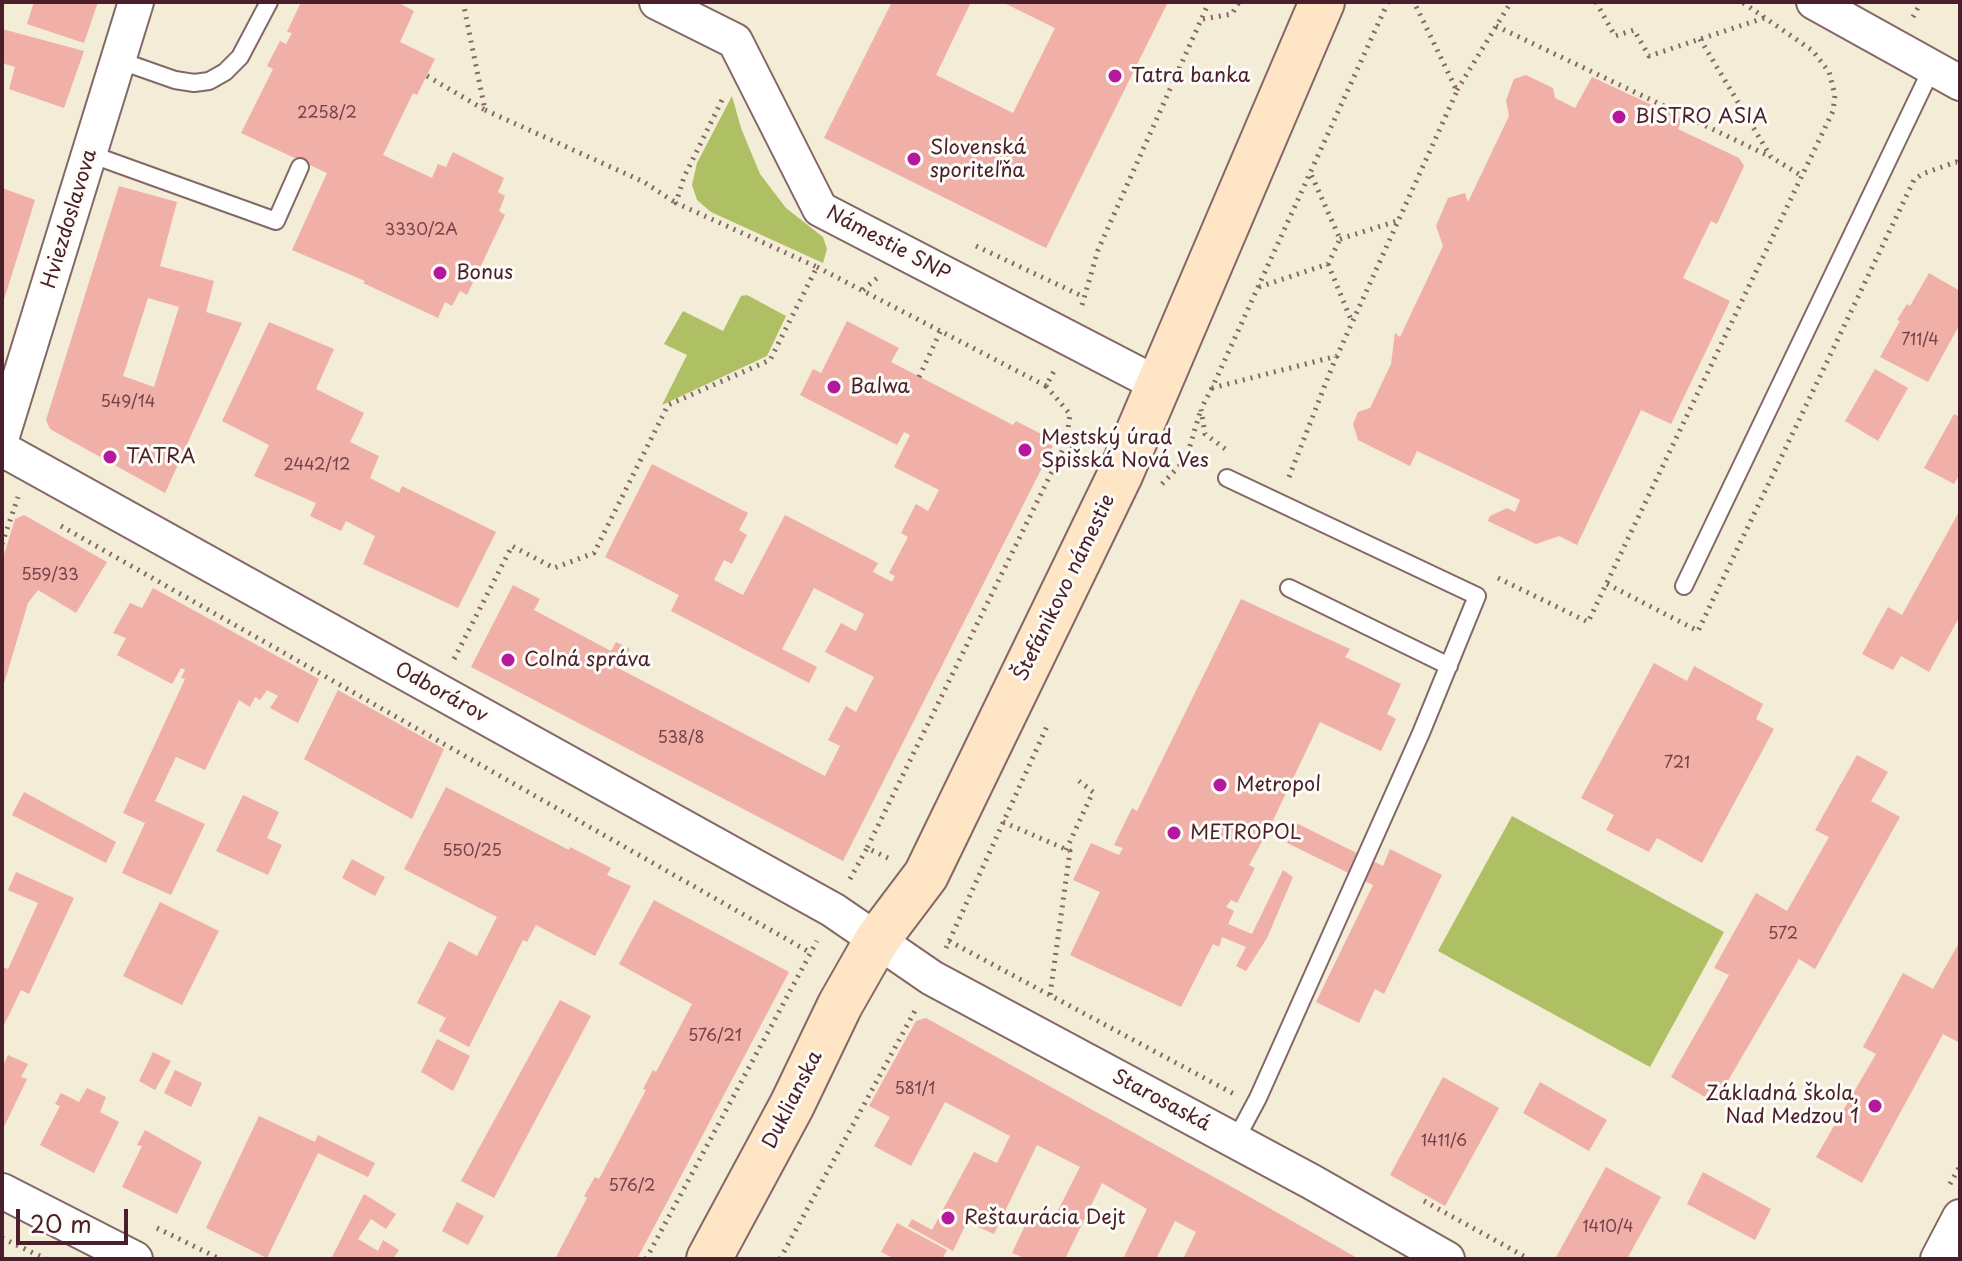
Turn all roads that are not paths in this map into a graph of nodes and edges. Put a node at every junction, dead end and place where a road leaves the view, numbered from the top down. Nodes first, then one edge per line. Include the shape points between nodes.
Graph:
1 (136, 2) edge
2 (269, 2) edge
3 (657, 2) edge
4 (1322, 2) edge
5 (1814, 2) edge
6 (118, 60) junction
7 (1946, 76) edge
8 (90, 154) junction
9 (300, 167) dead end
10 (1159, 385) junction
11 (2, 436) edge
12 (2, 449) edge
13 (1227, 478) dead end
14 (1684, 586) dead end
15 (1289, 588) dead end
16 (1449, 666) junction
17 (877, 940) junction
18 (1235, 1141) junction
19 (2, 1191) edge
20 (1960, 1217) edge
21 (135, 1259) edge
22 (709, 1259) edge
23 (1447, 1259) edge
24 (1938, 1259) edge

1 - 6 street, Hviezdoslavova
2 - 6 lane via 240,57 209,81 175,80
3 - 10 street, Námestie SNP via 735,41 820,209
4 - 10 street, Štefánikovo námestie
5 - 7 street
6 - 8 street, Hviezdoslavova
7 - 14 lane
8 - 9 lane via 276,221
8 - 11 street, Hviezdoslavova
10 - 17 street, Štefánikovo námestie via 926,875
12 - 17 street, Odborárov via 833,910
13 - 16 lane via 1477,596
15 - 16 lane
16 - 18 lane
17 - 18 street, Starosaská via 932,978
17 - 22 street, Duklianska
18 - 23 street, Starosaská
19 - 21 street
20 - 24 street

